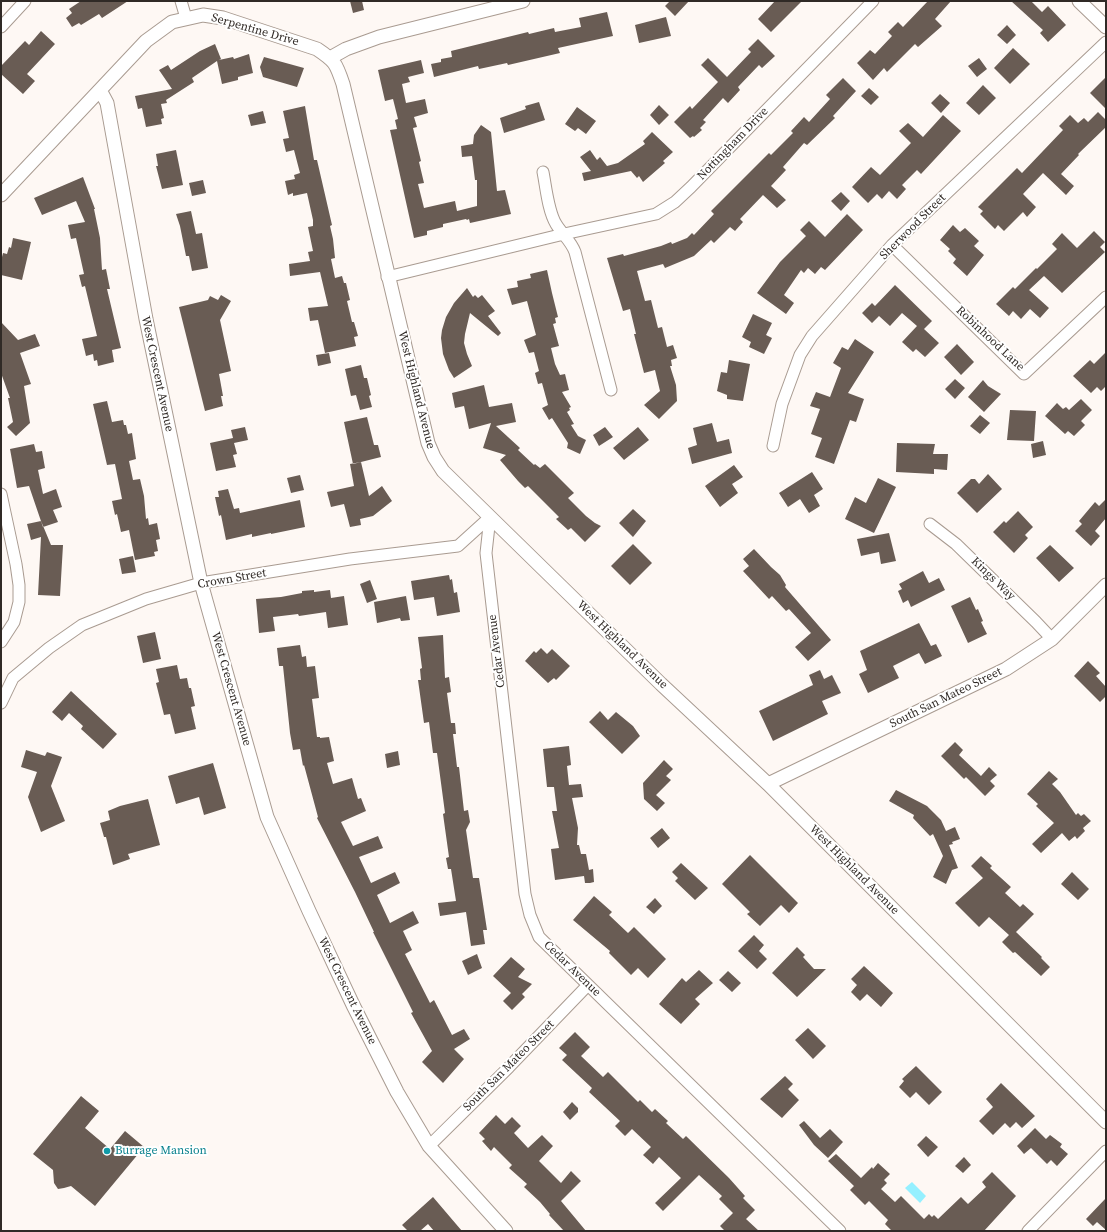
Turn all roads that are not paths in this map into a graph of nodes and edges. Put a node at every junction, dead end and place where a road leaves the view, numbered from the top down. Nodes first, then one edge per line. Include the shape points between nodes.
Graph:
1 (25, 1) edge
2 (181, 1) edge
3 (523, 1) edge
4 (873, 1) edge
5 (1079, 1) edge
6 (186, 18) junction
7 (1, 27) edge
8 (1106, 27) edge
9 (1106, 42) edge
10 (330, 58) junction
11 (100, 90) junction
12 (543, 172) dead end
13 (1, 195) edge
14 (564, 234) junction
15 (892, 245) junction
16 (387, 277) junction
17 (1106, 297) edge
18 (611, 390) dead end
19 (773, 446) dead end
20 (1, 494) edge
21 (490, 517) junction
22 (930, 524) dead end
23 (201, 583) junction
24 (1106, 585) edge
25 (1052, 639) junction
26 (1, 642) edge
27 (1, 703) edge
28 (768, 784) junction
29 (588, 985) junction
30 (1106, 1122) edge
31 (428, 1146) junction
32 (1106, 1151) edge
33 (506, 1231) edge
34 (840, 1231) edge
35 (1028, 1231) edge

1 - 7 street
2 - 6 street
3 - 10 street via 379,37
4 - 14 street, Nottingham Drive via 675,202 656,214
5 - 8 street
6 - 10 street, Serpentine Drive via 203,15 223,18 317,49
6 - 11 street, Serpentine Drive via 172,22 146,41
9 - 15 street, Sherwood Street
10 - 16 street, West Highland Avenue via 338,68 343,84
11 - 13 street, Serpentine Drive
11 - 23 street, West Crescent Avenue via 107,103 146,319
12 - 14 street via 555,223
14 - 16 street, Nottingham Drive
14 - 18 street via 575,252
15 - 17 street, Robinhood Lane via 1024,374
15 - 19 street, Sherwood Street via 812,336 800,355 782,404
16 - 21 street, West Highland Avenue via 428,443 434,457 442,470
20 - 26 street via 16,564 19,602 14,622
21 - 23 street, Crown Street via 458,546 350,559
21 - 28 street, West Highland Avenue
21 - 29 street, Cedar Avenue via 486,553 525,894 538,936
22 - 25 street, Kings Way via 956,544
23 - 27 street, Crown Street via 146,599 82,625 13,678
23 - 31 street, West Crescent Avenue via 268,817 353,1005
24 - 25 street, South San Mateo Street
25 - 28 street, South San Mateo Street via 1006,669
28 - 30 street, West Highland Avenue
29 - 31 street, South San Mateo Street
29 - 34 street, Cedar Avenue
31 - 33 street, West Crescent Avenue
32 - 35 street

